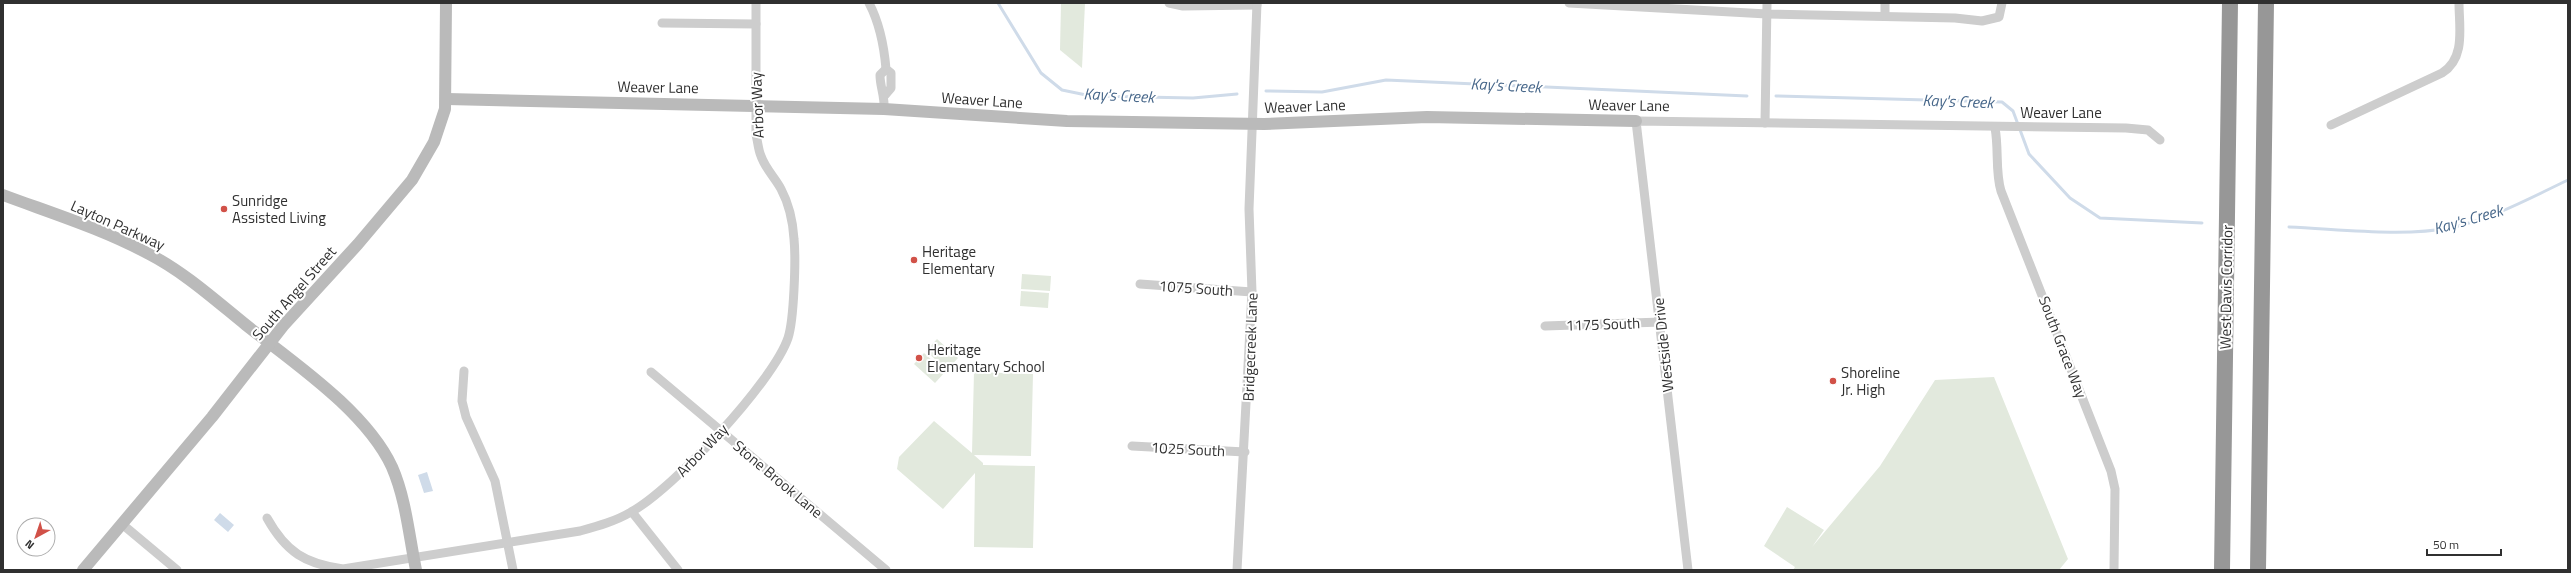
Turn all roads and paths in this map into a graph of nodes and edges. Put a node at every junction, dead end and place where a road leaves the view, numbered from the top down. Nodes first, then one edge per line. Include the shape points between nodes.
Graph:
1 (446, 3) edge
2 (756, 3) edge
3 (869, 3) edge
4 (1168, 3) edge
5 (1568, 3) edge
6 (1767, 3) edge
7 (1885, 3) edge
8 (2002, 3) edge
9 (2230, 3) edge
10 (2266, 3) edge
11 (2459, 3) edge
12 (1257, 4) edge
13 (1768, 14) junction
14 (1885, 15) junction
15 (662, 23) dead end
16 (756, 24) junction
17 (447, 99) junction
18 (756, 105) junction
19 (884, 109) junction
20 (1636, 121) junction
21 (1766, 123) junction
22 (1253, 124) junction
23 (2330, 125) dead end
24 (1995, 128) junction
25 (2160, 140) dead end
26 (3, 195) edge
27 (1140, 284) dead end
28 (1252, 292) junction
29 (1661, 322) junction
30 (1545, 326) dead end
31 (269, 344) junction
32 (464, 372) dead end
33 (651, 372) dead end
34 (722, 431) junction
35 (1132, 446) dead end
36 (1245, 452) junction
37 (632, 512) junction
38 (267, 518) dead end
39 (122, 524) junction
40 (507, 542) junction
41 (415, 564) edge
42 (83, 570) edge
43 (177, 570) edge
44 (513, 570) edge
45 (678, 570) edge
46 (886, 570) edge
47 (1237, 570) edge
48 (1688, 570) edge
49 (2114, 570) edge
50 (2222, 570) edge
51 (2258, 570) edge

1 - 17 main road, South Angel Street
2 - 16 street, Arbor Way
3 - 19 street via 877,17 884,42 886,69 880,75 880,87 885,95
4 - 12 street via 1183,6
5 - 13 street
6 - 13 street
7 - 14 street
8 - 14 street via 1999,17 1982,21
9 - 50 highway, West Davis Corridor
10 - 51 highway
11 - 23 street via 2460,48 2450,67
12 - 22 street, Bridgecreek Lane
13 - 14 street
13 - 21 street
15 - 16 street
16 - 18 street, Arbor Way
17 - 18 main road, Weaver Lane
17 - 31 main road, South Angel Street via 434,142 412,180
18 - 19 main road, Weaver Lane
18 - 34 street, Arbor Way via 756,135 761,157 782,190 790,212 794,239 792,314 788,338 781,352 763,380
19 - 22 main road, Weaver Lane via 1060,120
20 - 21 street, Weaver Lane
20 - 22 main road, Weaver Lane via 1427,117
20 - 29 street, Westside Drive
21 - 24 street, Weaver Lane
22 - 28 street, Bridgecreek Lane via 1249,208
24 - 25 street, Weaver Lane via 2148,130
24 - 49 street, South Grace Way via 2000,191 2044,298 2113,481
26 - 31 main road, Layton Parkway via 150,254 205,292
27 - 28 street, 1075 South
28 - 36 street, Bridgecreek Lane
29 - 30 street, 1175 South
29 - 48 street, Westside Drive
31 - 39 main road, South Angel Street via 212,417
31 - 41 main road, Layton Parkway via 347,407 374,438 391,467 403,498
32 - 40 street via 462,401 466,417 495,482
33 - 34 street, Stone Brook Lane
34 - 37 street, Arbor Way via 678,475
34 - 46 street, Stone Brook Lane
35 - 36 street, 1025 South
36 - 47 street, Bridgecreek Lane
37 - 40 street, Arbor Way via 580,531
37 - 45 street
38 - 41 street, Arbor Way via 277,537 294,554 319,566 343,569
39 - 42 main road, South Angel Street
39 - 43 street
40 - 41 street, Arbor Way
40 - 44 street

